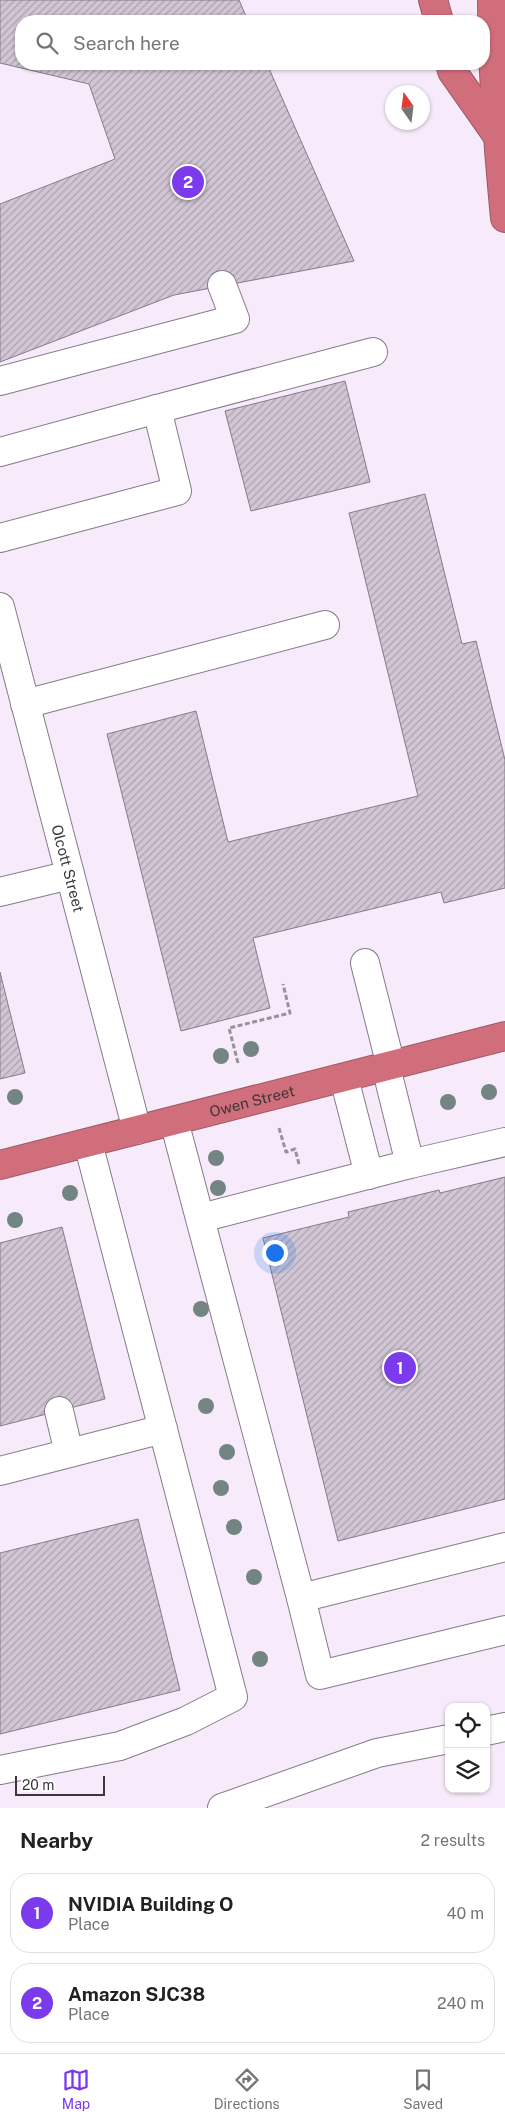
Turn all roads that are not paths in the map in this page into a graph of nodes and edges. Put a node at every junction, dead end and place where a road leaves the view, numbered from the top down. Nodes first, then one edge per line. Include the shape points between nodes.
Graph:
1 (433, 0) edge
2 (492, 0) edge
3 (437, 15) edge
4 (452, 70) edge
5 (497, 135) junction
6 (505, 218) edge
7 (222, 285) dead end
8 (373, 352) dead end
9 (0, 381) edge
10 (158, 409) junction
11 (0, 452) edge
12 (0, 538) edge
13 (0, 607) edge
14 (325, 625) dead end
15 (25, 704) junction
16 (70, 875) junction
17 (0, 892) edge
18 (365, 963) dead end
19 (505, 1036) edge
20 (389, 1067) junction
21 (344, 1078) junction
22 (174, 1121) junction
23 (137, 1130) junction
24 (505, 1142) edge
25 (88, 1143) junction
26 (410, 1164) junction
27 (0, 1165) edge
28 (369, 1175) junction
29 (200, 1218) junction
30 (59, 1411) dead end
31 (163, 1429) junction
32 (70, 1453) junction
33 (0, 1471) edge
34 (505, 1547) edge
35 (301, 1598) junction
36 (505, 1630) edge
37 (505, 1727) edge
38 (490, 1730) edge
39 (445, 1739) edge
40 (0, 1770) edge
41 (222, 1808) edge

1 - 3 highway
2 - 5 highway
4 - 5 highway
5 - 6 highway
7 - 9 street via 234,318
8 - 10 street
10 - 11 street
10 - 12 street via 177,491
13 - 15 street, Olcott Street
14 - 15 street
15 - 16 street, Olcott Street
16 - 17 street
16 - 23 street, Olcott Street
18 - 20 street
19 - 20 highway, Owen Street
20 - 21 highway, Owen Street
20 - 26 street
21 - 22 highway, Owen Street
21 - 28 street
22 - 23 highway, Owen Street
22 - 29 street
23 - 25 highway, Owen Street
24 - 26 street
25 - 27 highway, Owen Street
25 - 31 street
26 - 28 street
28 - 29 street
29 - 35 street
30 - 32 street
31 - 32 street
31 - 40 street via 233,1697 186,1721 120,1746
32 - 33 street
34 - 35 street
35 - 36 street via 320,1675
37 - 38 street
39 - 41 street via 377,1753

